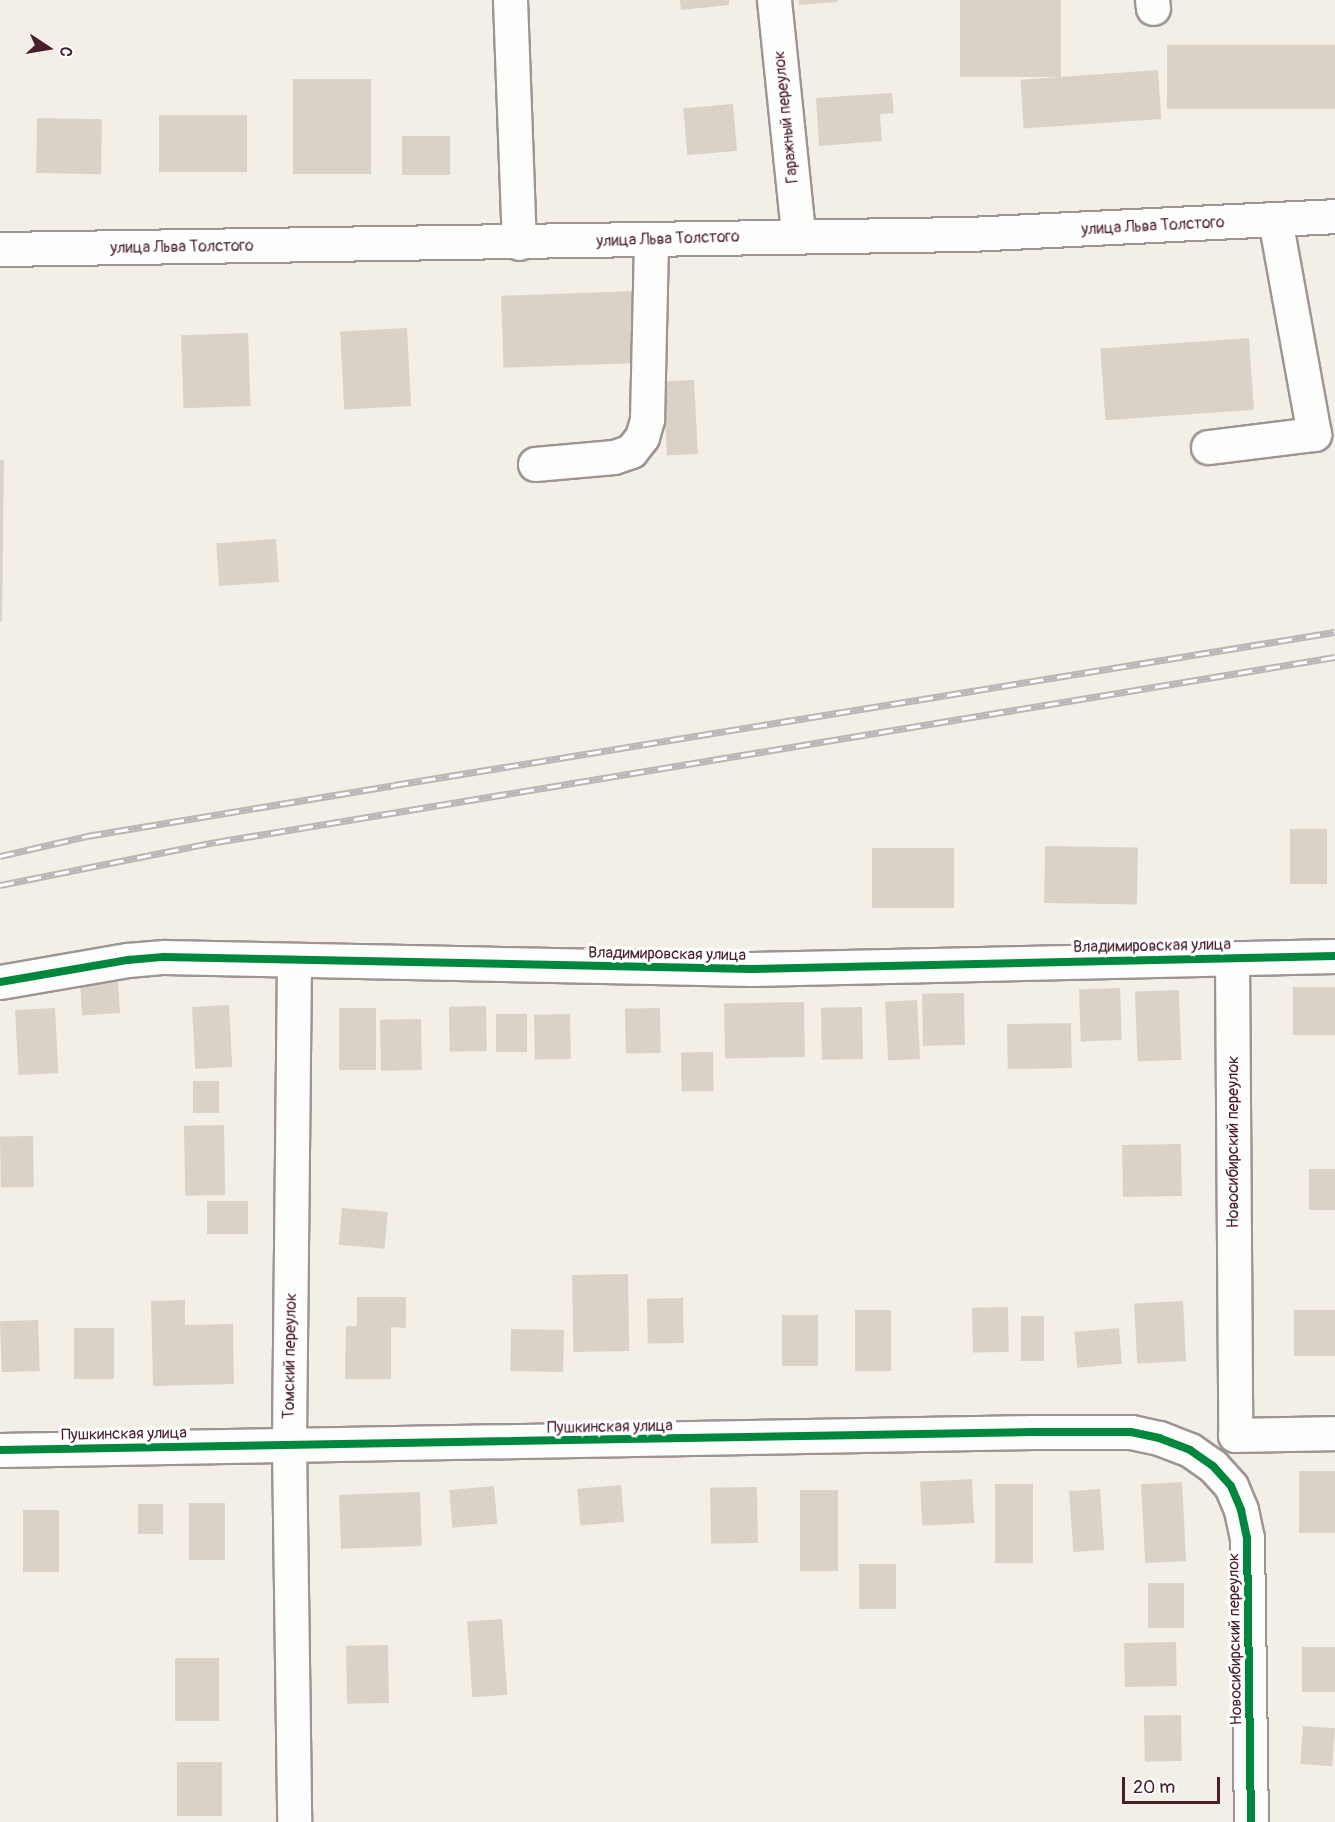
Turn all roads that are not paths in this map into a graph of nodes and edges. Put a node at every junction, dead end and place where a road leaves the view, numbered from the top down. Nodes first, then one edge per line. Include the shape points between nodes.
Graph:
1 (510, 0) edge
2 (774, 0) edge
3 (1335, 216) edge
4 (1275, 220) junction
5 (798, 234) junction
6 (651, 240) junction
7 (519, 243) junction
8 (0, 249) edge
9 (1208, 447) dead end
10 (535, 464) dead end
11 (1335, 956) edge
12 (1232, 958) junction
13 (294, 961) junction
14 (0, 981) edge
15 (1335, 1433) edge
16 (1235, 1435) junction
17 (289, 1446) junction
18 (0, 1449) edge
19 (1213, 1466) junction
20 (294, 1822) edge
21 (1251, 1822) edge

1 - 7 street
2 - 5 street, Гаражный переулок
3 - 4 street, улица Льва Толстого
4 - 5 street, улица Льва Толстого via 969,234
4 - 9 street via 1314,434
5 - 6 street, улица Льва Толстого
6 - 7 street, улица Льва Толстого
6 - 10 street via 647,419 642,437 631,451 614,457
7 - 8 street, улица Льва Толстого
11 - 12 street, Владимировская улица
12 - 13 street, Владимировская улица via 752,969
12 - 16 street, Новосибирский переулок
13 - 14 street, Владимировская улица via 128,960
13 - 17 street, Томский переулок
15 - 16 street
16 - 19 street
17 - 18 street, Пушкинская улица
17 - 19 street, Пушкинская улица via 1131,1432 1190,1450
17 - 20 street, Томский переулок
19 - 21 street, Новосибирский переулок via 1230,1486 1247,1538

